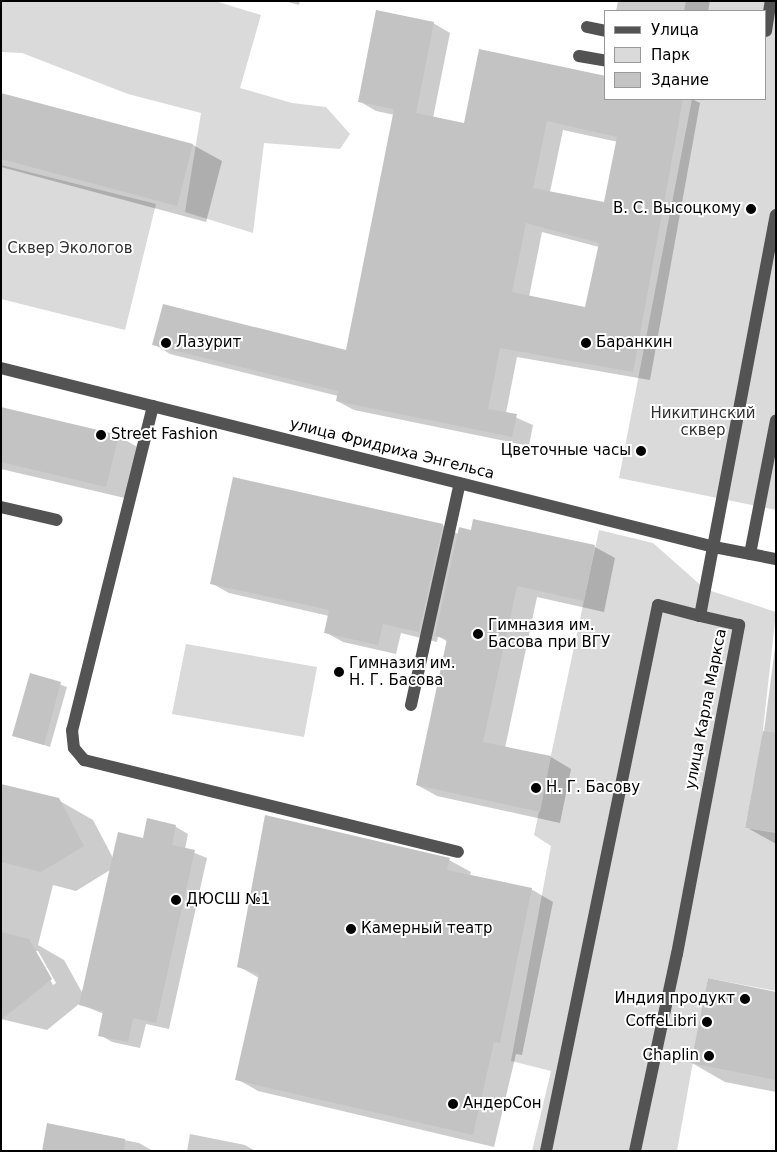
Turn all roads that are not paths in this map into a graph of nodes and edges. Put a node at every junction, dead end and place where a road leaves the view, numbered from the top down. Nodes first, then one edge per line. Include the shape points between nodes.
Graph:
1 (771, 1) edge
2 (767, 25) edge
3 (587, 27) dead end
4 (604, 31) edge
5 (579, 56) dead end
6 (604, 62) edge
7 (776, 215) edge
8 (1, 368) edge
9 (153, 406) junction
10 (776, 420) edge
11 (460, 483) junction
12 (1, 507) edge
13 (57, 520) dead end
14 (714, 547) junction
15 (750, 554) junction
16 (776, 559) edge
17 (700, 616) junction
18 (411, 705) dead end
19 (458, 852) dead end
20 (546, 1151) edge
21 (635, 1151) edge

1 - 2 street
3 - 4 street
5 - 6 street
7 - 14 street, улица Карла Маркса
8 - 9 street, улица Фридриха Энгельса
9 - 11 street, улица Фридриха Энгельса
9 - 19 street via 72,730 74,748 84,760
10 - 15 street
11 - 14 street, улица Фридриха Энгельса
11 - 18 street
12 - 13 street
14 - 15 street, улица Фридриха Энгельса
14 - 17 street, улица Карла Маркса
15 - 16 street, улица Фридриха Энгельса
17 - 20 street via 658,605
17 - 21 street, улица Карла Маркса via 739,625 677,954

